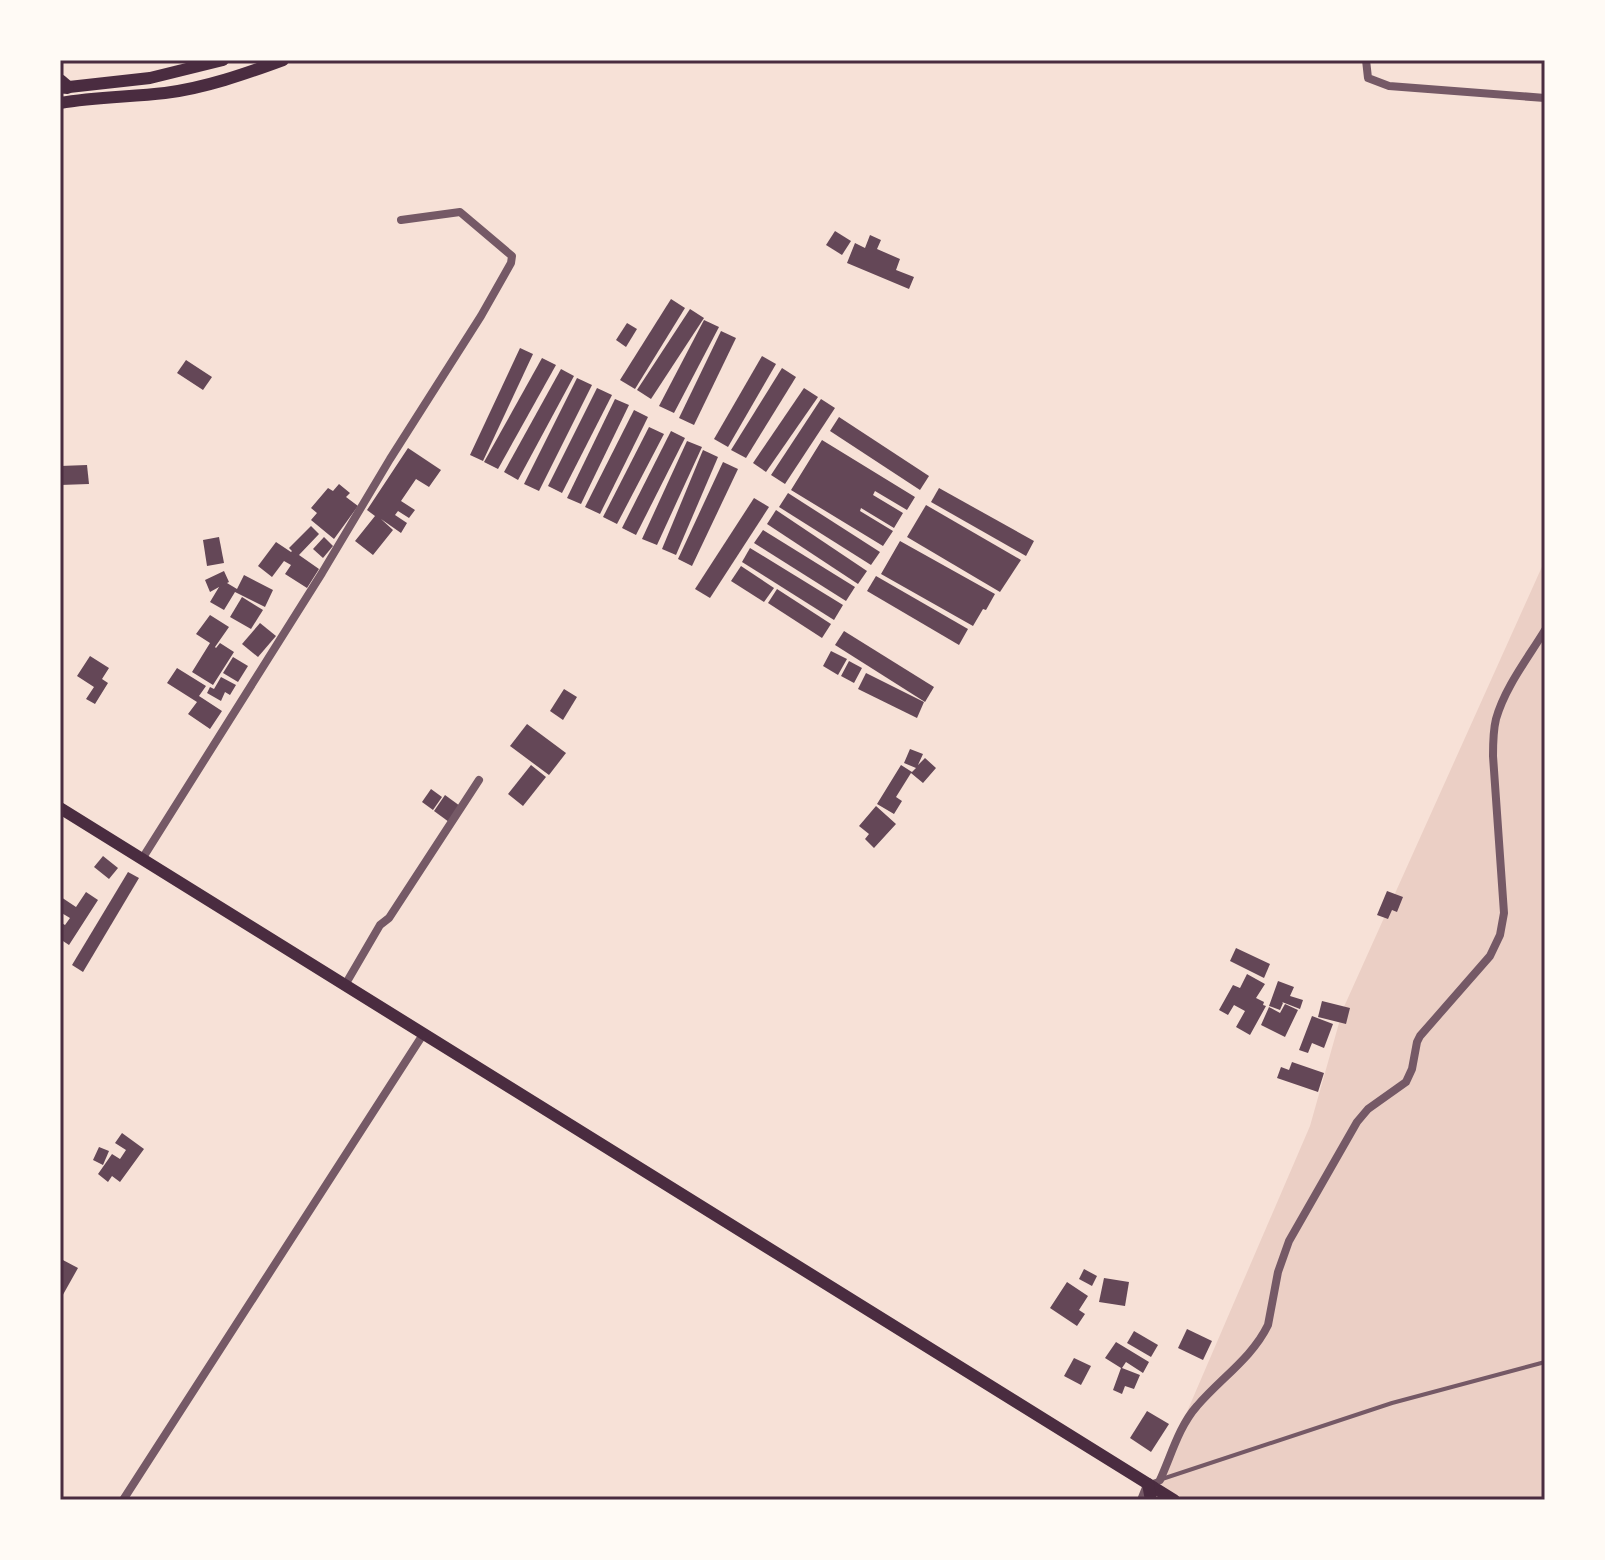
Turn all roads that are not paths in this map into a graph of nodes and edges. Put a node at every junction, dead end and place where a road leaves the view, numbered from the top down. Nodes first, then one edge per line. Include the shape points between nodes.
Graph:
1 (223, 60) edge
2 (283, 60) edge
3 (1366, 60) edge
4 (62, 85) edge
5 (92, 91) junction
6 (1545, 98) edge
7 (60, 103) edge
8 (401, 220) dead end
9 (1545, 630) edge
10 (479, 780) dead end
11 (60, 808) edge
12 (142, 859) junction
13 (345, 985) junction
14 (424, 1033) junction
15 (1545, 1362) edge
16 (1154, 1482) junction
17 (123, 1500) edge
18 (1141, 1500) edge
19 (1151, 1500) edge
20 (1174, 1500) edge

1 - 5 main road
2 - 5 main road via 184,90
3 - 6 street via 1368,78 1389,86
4 - 5 main road
5 - 7 main road
8 - 12 street via 460,212 512,256 511,263
9 - 16 street via 1503,701 1493,736 1504,913 1500,935 1490,956 1420,1036 1406,1082 1368,1109 1353,1128 1284,1251 1264,1334 1191,1413
10 - 13 street
11 - 12 main road
12 - 13 main road
13 - 14 main road
14 - 16 main road
14 - 17 street
15 - 16 lane via 1392,1403
16 - 18 street
16 - 19 main road
16 - 20 main road

